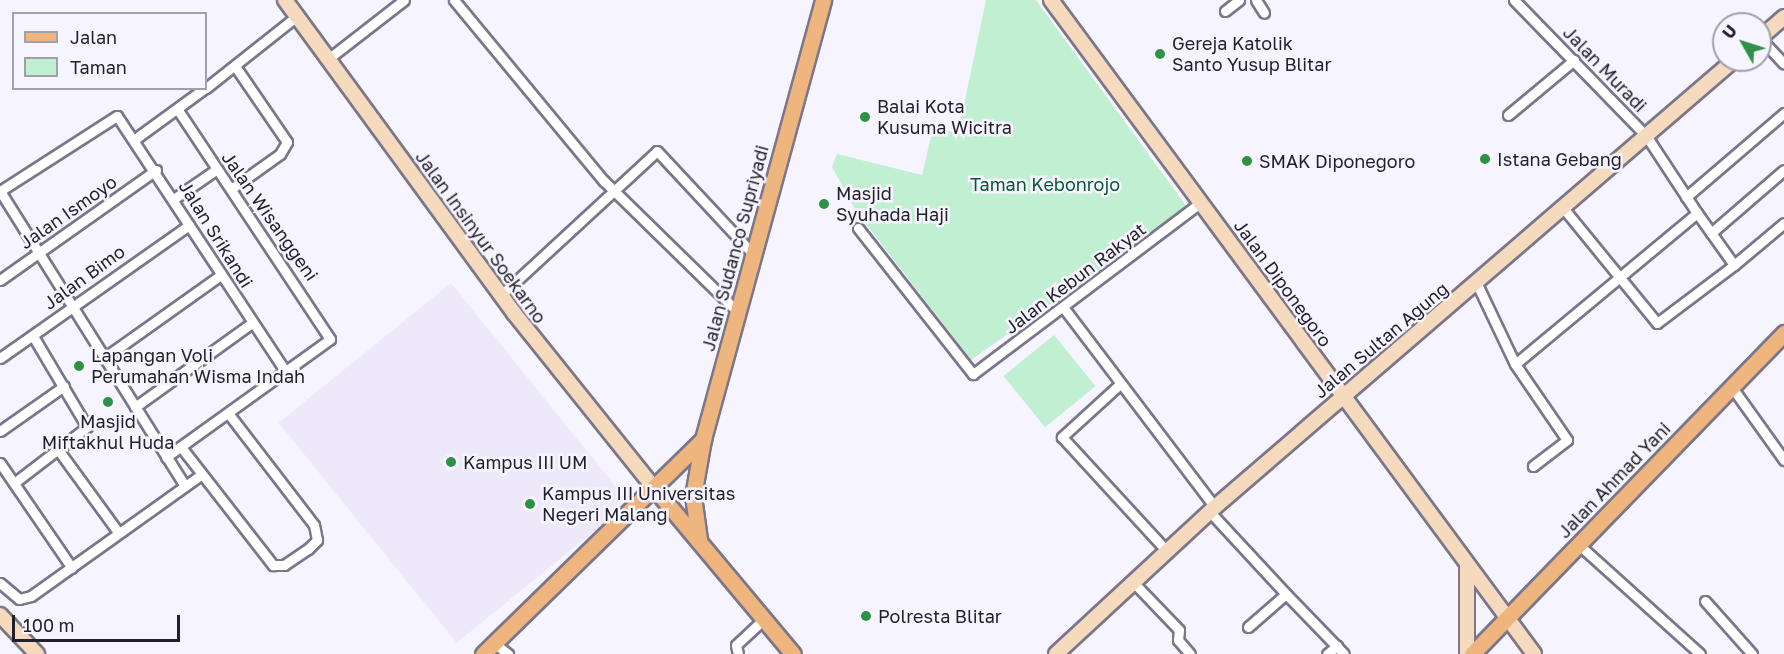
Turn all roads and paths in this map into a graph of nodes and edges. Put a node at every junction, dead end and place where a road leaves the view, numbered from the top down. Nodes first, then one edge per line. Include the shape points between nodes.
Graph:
1 (285, 0) edge
2 (404, 0) edge
3 (454, 0) edge
4 (823, 0) edge
5 (1051, 0) edge
6 (1239, 0) edge
7 (1256, 0) edge
8 (1514, 0) edge
9 (1225, 11) dead end
10 (1264, 13) dead end
11 (297, 16) junction
12 (1784, 17) edge
13 (1772, 28) edge
14 (1772, 51) edge
15 (328, 59) junction
16 (1574, 60) junction
17 (1784, 64) edge
18 (235, 66) junction
19 (1720, 72) edge
20 (207, 87) edge
21 (202, 90) edge
22 (177, 109) junction
23 (1784, 113) edge
24 (1508, 115) dead end
25 (1647, 137) junction
26 (135, 139) junction
27 (217, 169) junction
28 (156, 170) junction
29 (1784, 170) edge
30 (231, 189) junction
31 (0, 191) edge
32 (614, 191) junction
33 (1686, 197) junction
34 (175, 198) junction
35 (1201, 202) junction
36 (1564, 209) junction
37 (1697, 213) junction
38 (1784, 223) edge
39 (189, 225) junction
40 (858, 228) dead end
41 (1711, 233) junction
42 (755, 247) junction
43 (39, 252) junction
44 (1734, 265) junction
45 (221, 275) junction
46 (0, 280) edge
47 (1617, 280) junction
48 (1477, 284) junction
49 (501, 295) junction
50 (73, 304) junction
51 (1063, 307) junction
52 (738, 312) junction
53 (252, 323) junction
54 (1784, 333) edge
55 (33, 336) junction
56 (0, 358) edge
57 (104, 358) junction
58 (1515, 364) junction
59 (286, 372) junction
60 (1120, 384) junction
61 (64, 386) junction
62 (1731, 386) junction
63 (1342, 395) junction
64 (135, 407) junction
65 (228, 413) junction
66 (0, 431) edge
67 (703, 439) junction
68 (181, 447) junction
69 (59, 451) junction
70 (166, 457) junction
71 (1784, 460) edge
72 (0, 462) edge
73 (1533, 466) dead end
74 (200, 476) junction
75 (14, 483) junction
76 (185, 486) junction
77 (655, 489) junction
78 (1212, 509) junction
79 (118, 532) junction
80 (1578, 544) junction
81 (700, 545) junction
82 (1167, 551) junction
83 (1466, 561) junction
84 (72, 568) junction
85 (0, 583) edge
86 (1134, 583) junction
87 (1286, 594) junction
88 (1705, 601) dead end
89 (0, 615) edge
90 (1507, 617) junction
91 (764, 620) junction
92 (1248, 627) dead end
93 (494, 643) junction
94 (1336, 646) junction
95 (37, 654) edge
96 (483, 654) edge
97 (508, 654) edge
98 (738, 654) edge
99 (794, 654) edge
100 (1056, 654) edge
101 (1190, 654) edge
102 (1327, 654) edge
103 (1344, 654) edge
104 (1470, 654) edge
105 (1534, 654) edge
106 (1700, 654) edge
107 (1752, 654) edge

1 - 11 main road, Jalan Insinyur Soekarno
2 - 15 street
3 - 32 street
4 - 42 main road, Jalan Sudanco Supriyadi
5 - 35 main road, Jalan Diponegoro
6 - 9 street
7 - 10 street
8 - 16 street, Jalan Muradi
11 - 15 main road, Jalan Insinyur Soekarno
11 - 18 street
12 - 13 main road
14 - 17 street
15 - 49 main road, Jalan Insinyur Soekarno
16 - 24 street
16 - 25 street, Jalan Muradi
18 - 20 street
18 - 30 street via 287,142 280,154
19 - 25 main road, Jalan Sultan Agung
21 - 22 street
22 - 26 street
22 - 27 street, Jalan Wisanggeni
23 - 33 street
25 - 33 street, Jalan Muradi
25 - 36 main road, Jalan Sultan Agung
26 - 28 street, Jalan Srikandi
26 - 31 street, Jalan Srikandi via 117,116
27 - 30 street, Jalan Wisanggeni
27 - 34 street
28 - 34 street, Jalan Srikandi
28 - 43 street, Jalan Ismoyo
29 - 41 street
30 - 59 street, Jalan Wisanggeni via 329,333 327,344
31 - 43 street
32 - 42 street via 650,154 663,152
32 - 49 street
32 - 52 street
33 - 37 street, Jalan Muradi
34 - 39 street, Jalan Srikandi
35 - 51 street, Jalan Kebun Rakyat
35 - 63 main road, Jalan Diponegoro
36 - 47 street
36 - 48 main road, Jalan Sultan Agung
37 - 41 street, Jalan Muradi
37 - 47 street
38 - 44 street
39 - 45 street, Jalan Srikandi
39 - 50 street, Jalan Bimo
40 - 51 street, Jalan Kebun Rakyat via 967,371 980,372
41 - 44 street, Jalan Muradi
42 - 52 main road, Jalan Sudanco Supriyadi
43 - 46 street, Jalan Ismoyo
43 - 50 street
44 - 47 street via 1657,323
45 - 53 street, Jalan Srikandi
45 - 57 street
47 - 58 street
48 - 58 street
48 - 63 main road, Jalan Sultan Agung
49 - 77 main road, Jalan Insinyur Soekarno
50 - 55 street, Jalan Bimo
50 - 57 street
51 - 60 street
52 - 67 main road, Jalan Sudanco Supriyadi
53 - 59 street, Jalan Srikandi
53 - 64 street
54 - 62 main road, Jalan Ahmad Yani
55 - 56 street, Jalan Bimo
55 - 61 street
57 - 64 street
58 - 73 street via 1567,440
59 - 65 street
60 - 78 street
60 - 82 street via 1062,437
61 - 66 street
61 - 69 street via 87,427
62 - 71 street
62 - 80 main road, Jalan Ahmad Yani
63 - 78 main road, Jalan Sultan Agung
63 - 83 main road, Jalan Diponegoro
64 - 70 street
65 - 68 street
65 - 74 street via 314,525 317,540 284,565 273,564
67 - 77 main road, Jalan Sudanco Supriyadi
67 - 81 main road via 693,496
68 - 70 street
68 - 74 street
69 - 75 street
69 - 79 street
70 - 76 street
72 - 75 street
74 - 76 street
75 - 84 street
76 - 79 street
77 - 81 main road
77 - 93 main road, Jalan Sudanco Supriyadi
78 - 82 main road, Jalan Sultan Agung
78 - 87 street
79 - 84 street
80 - 90 main road, Jalan Ahmad Yani
80 - 106 street
81 - 91 main road
82 - 86 main road, Jalan Sultan Agung
83 - 90 main road, Jalan Diponegoro
83 - 104 main road
84 - 85 street via 23,599
86 - 100 main road, Jalan Sultan Agung
86 - 101 street via 1179,630 1178,640
87 - 92 street
87 - 94 street
88 - 107 street
89 - 95 main road
90 - 104 main road, Jalan Ahmad Yani
90 - 105 main road, Jalan Diponegoro
91 - 98 street via 736,645
91 - 99 main road
93 - 96 main road, Jalan Sudanco Supriyadi
93 - 97 street
94 - 102 street
94 - 103 street

